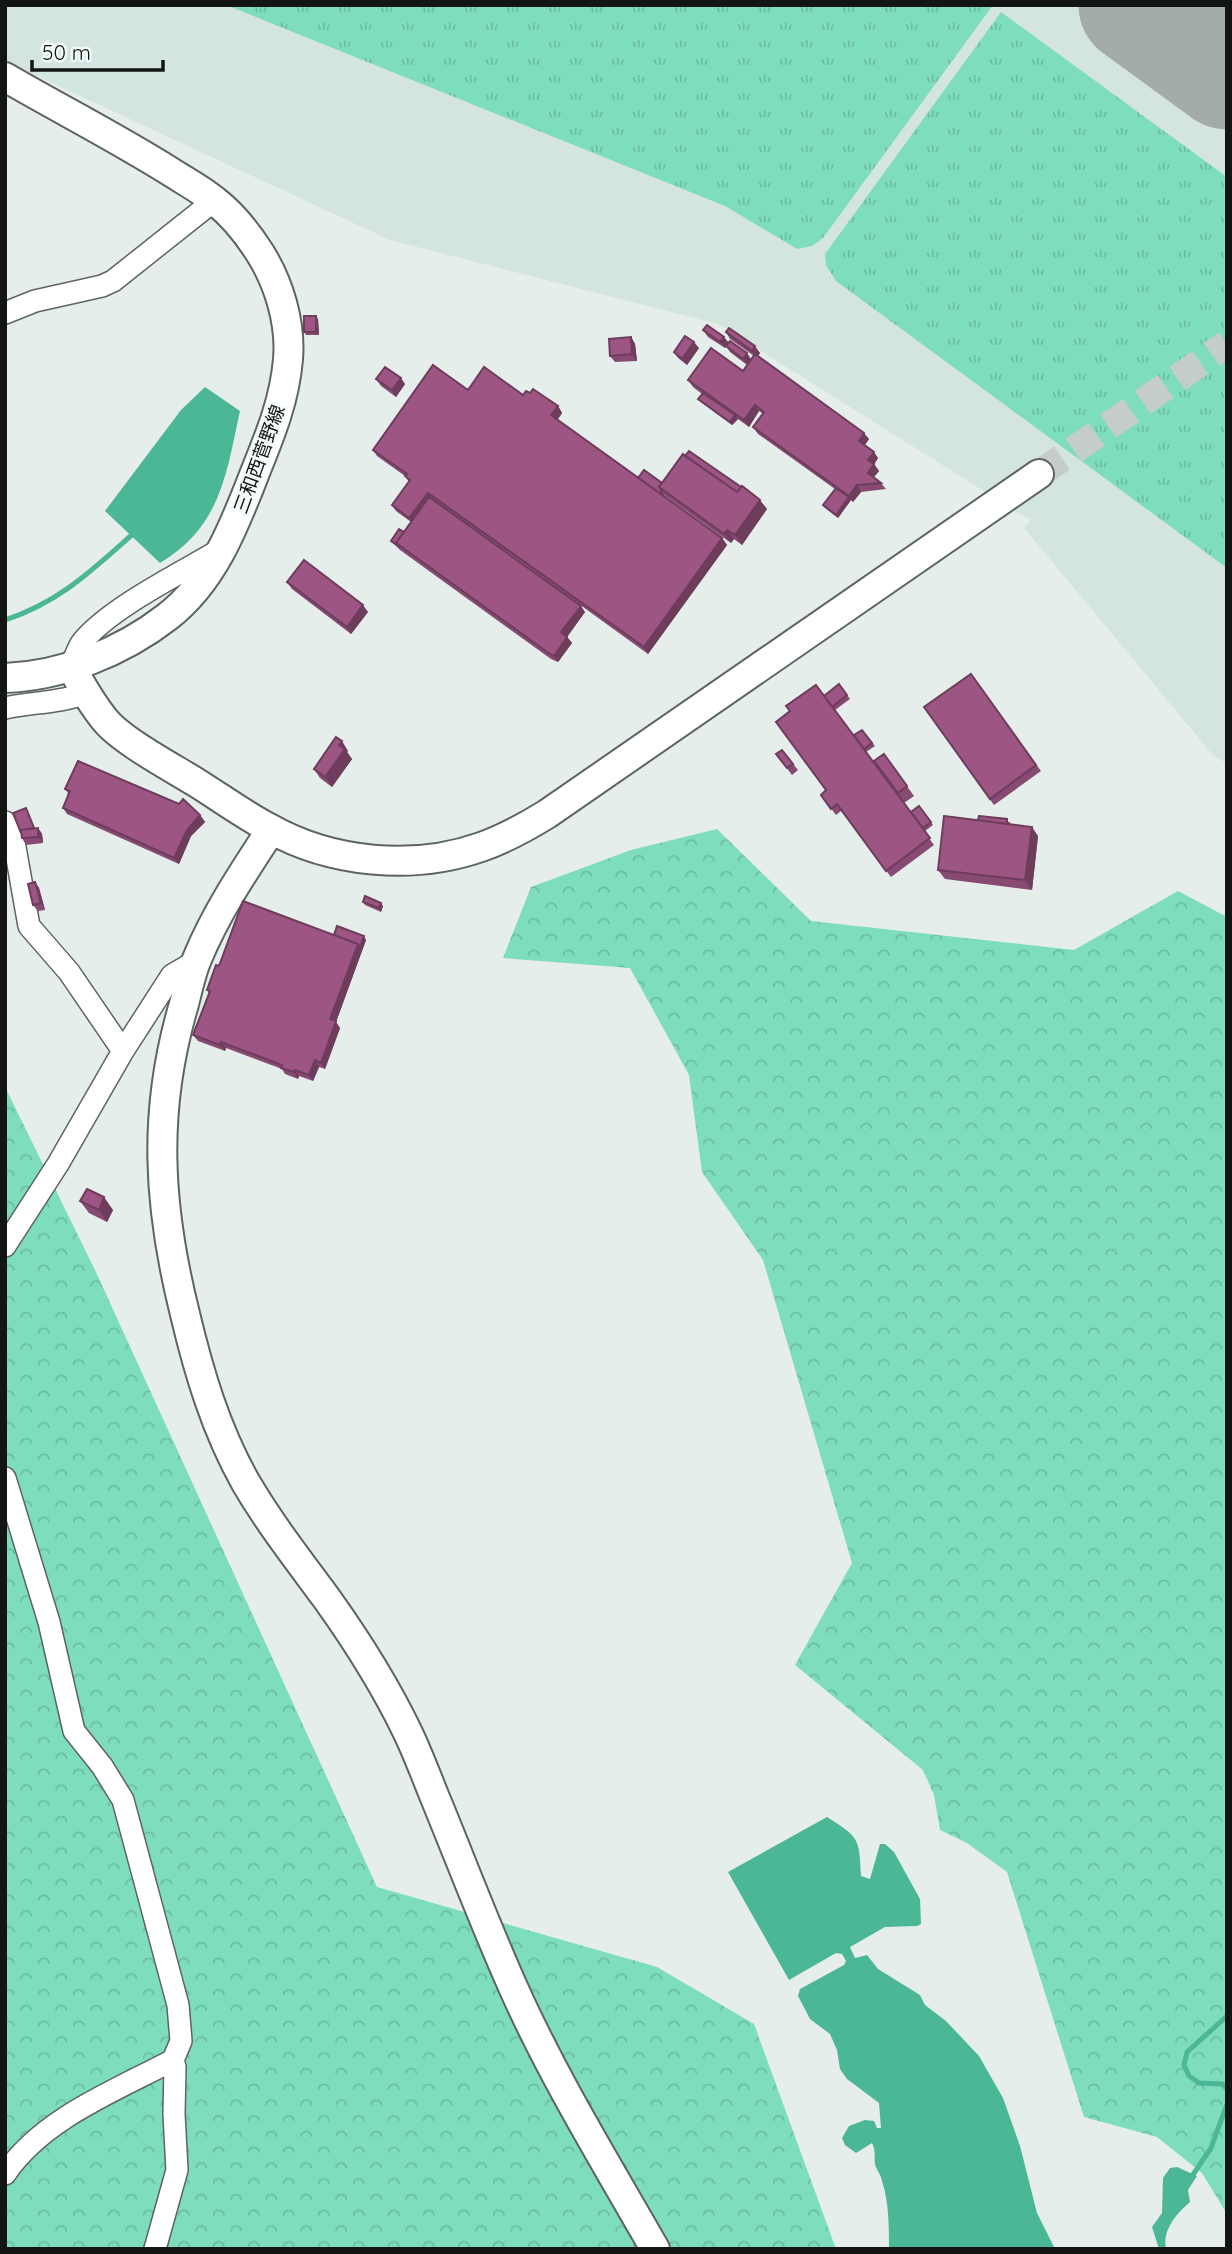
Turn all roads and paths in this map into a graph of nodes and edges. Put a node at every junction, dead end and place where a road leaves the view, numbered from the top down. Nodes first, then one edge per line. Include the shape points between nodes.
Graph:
1 (5, 77) edge
2 (215, 200) junction
3 (5, 313) edge
4 (1039, 474) tunnel mouth
5 (71, 666) junction
6 (5, 678) edge
7 (86, 693) junction
8 (5, 708) edge
9 (5, 822) edge
10 (271, 830) junction
11 (197, 961) junction
12 (123, 1051) junction
13 (5, 1245) edge
14 (5, 1478) edge
15 (173, 2060) junction
16 (5, 2175) edge
17 (155, 2249) edge
18 (655, 2249) edge

1 - 2 street, 三和西菅野線
2 - 3 street via 113,281
2 - 5 street, 三和西菅野線 via 240,224 278,288 288,356 278,415 223,548 191,594 168,617 140,635 100,657
4 - 10 street via 518,832 447,856 389,860 356,858
5 - 6 street, 三和西菅野線
5 - 7 street
7 - 8 street
7 - 10 street via 107,723 132,742
9 - 12 street via 13,836 29,926 69,972
10 - 11 street via 229,894
11 - 12 street via 172,975
11 - 18 street via 165,1085 161,1141 171,1249 211,1408 247,1485 387,1692 538,2040
12 - 13 street
14 - 15 street via 49,1622 74,1731 122,1800 178,2005 181,2041
15 - 16 street via 40,2134
15 - 17 street via 177,2170

